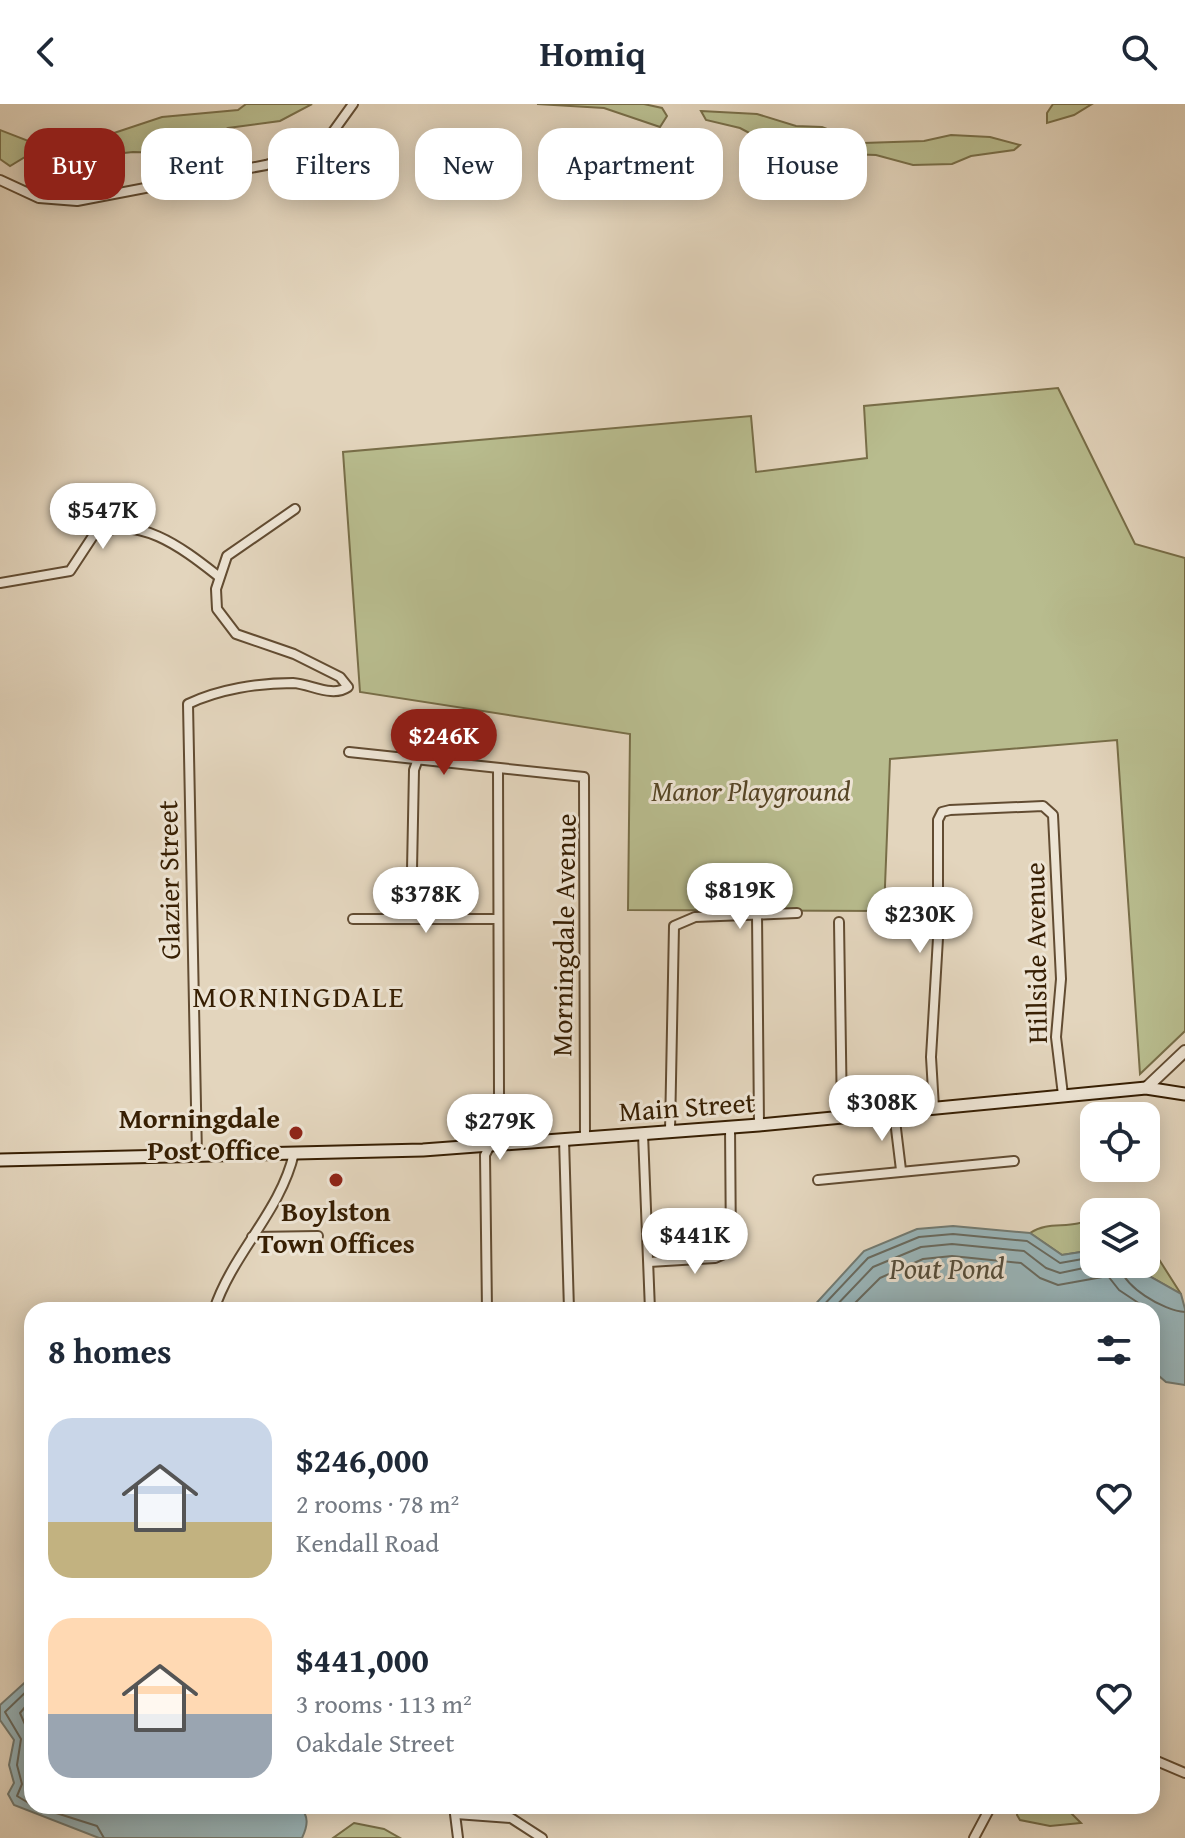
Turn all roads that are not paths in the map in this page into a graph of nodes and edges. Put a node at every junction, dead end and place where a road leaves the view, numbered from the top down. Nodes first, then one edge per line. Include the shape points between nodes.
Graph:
1 (353, 104) edge
2 (0, 180) edge
3 (295, 509) dead end
4 (218, 576) junction
5 (0, 583) edge
6 (349, 752) dead end
7 (418, 759) junction
8 (498, 768) junction
9 (797, 913) dead end
10 (757, 914) junction
11 (353, 919) dead end
12 (411, 919) junction
13 (498, 919) junction
14 (839, 922) dead end
15 (1185, 1051) edge
16 (1146, 1088) junction
17 (1185, 1094) edge
18 (1063, 1095) junction
19 (934, 1108) junction
20 (894, 1112) junction
21 (842, 1117) junction
22 (759, 1125) junction
23 (730, 1127) junction
24 (670, 1131) junction
25 (643, 1134) junction
26 (585, 1137) junction
27 (564, 1139) junction
28 (490, 1145) junction
29 (294, 1153) junction
30 (197, 1156) junction
31 (0, 1160) edge
32 (1014, 1161) dead end
33 (901, 1170) junction
34 (818, 1180) dead end
35 (318, 1236) dead end
36 (252, 1237) junction
37 (649, 1262) junction
38 (217, 1302) edge
39 (487, 1302) edge
40 (569, 1302) edge
41 (650, 1302) edge
42 (1160, 1762) edge
43 (1185, 1773) edge
44 (455, 1814) edge
45 (490, 1814) edge
46 (987, 1814) edge
47 (532, 1835) edge
48 (458, 1838) edge
49 (542, 1838) edge
50 (974, 1838) edge

1 - 2 street via 330,136 302,154 266,165 77,201 39,198
3 - 4 street via 232,550
4 - 5 street via 165,540 125,528 93,536 66,572
4 - 30 street, Glazier Street via 217,609 230,630 294,654 340,677 348,687 333,691 278,685 225,691 188,704
6 - 7 street
7 - 8 street
7 - 12 street
8 - 13 street
8 - 26 street, Morningdale Avenue via 582,775 585,780
9 - 10 street
10 - 22 street
10 - 24 street via 695,917 674,926
11 - 12 street
12 - 13 street
13 - 28 street via 498,1121
14 - 21 street
15 - 16 street
16 - 17 main road, Main Street
16 - 18 main road, Main Street
18 - 19 main road, Main Street
18 - 19 street, Hillside Avenue via 1056,1037 1061,979 1051,810 1032,806 942,812 932,1012
19 - 20 main road, Main Street
20 - 21 main road, Main Street
20 - 33 street
21 - 22 main road, Main Street
22 - 23 main road, Main Street
23 - 24 main road, Main Street
23 - 37 street via 729,1255
24 - 25 main road, Main Street
25 - 26 main road, Main Street
25 - 37 street
26 - 27 main road, Main Street
27 - 28 main road, Main Street
27 - 40 street
28 - 29 main road, Main Street
28 - 39 street via 484,1170
29 - 30 main road, Main Street
29 - 36 street via 288,1175
30 - 31 main road, Main Street
32 - 33 street
33 - 34 street
35 - 36 street
36 - 38 street
37 - 41 street
42 - 43 street
44 - 48 street
45 - 47 street
46 - 50 street
47 - 49 street

